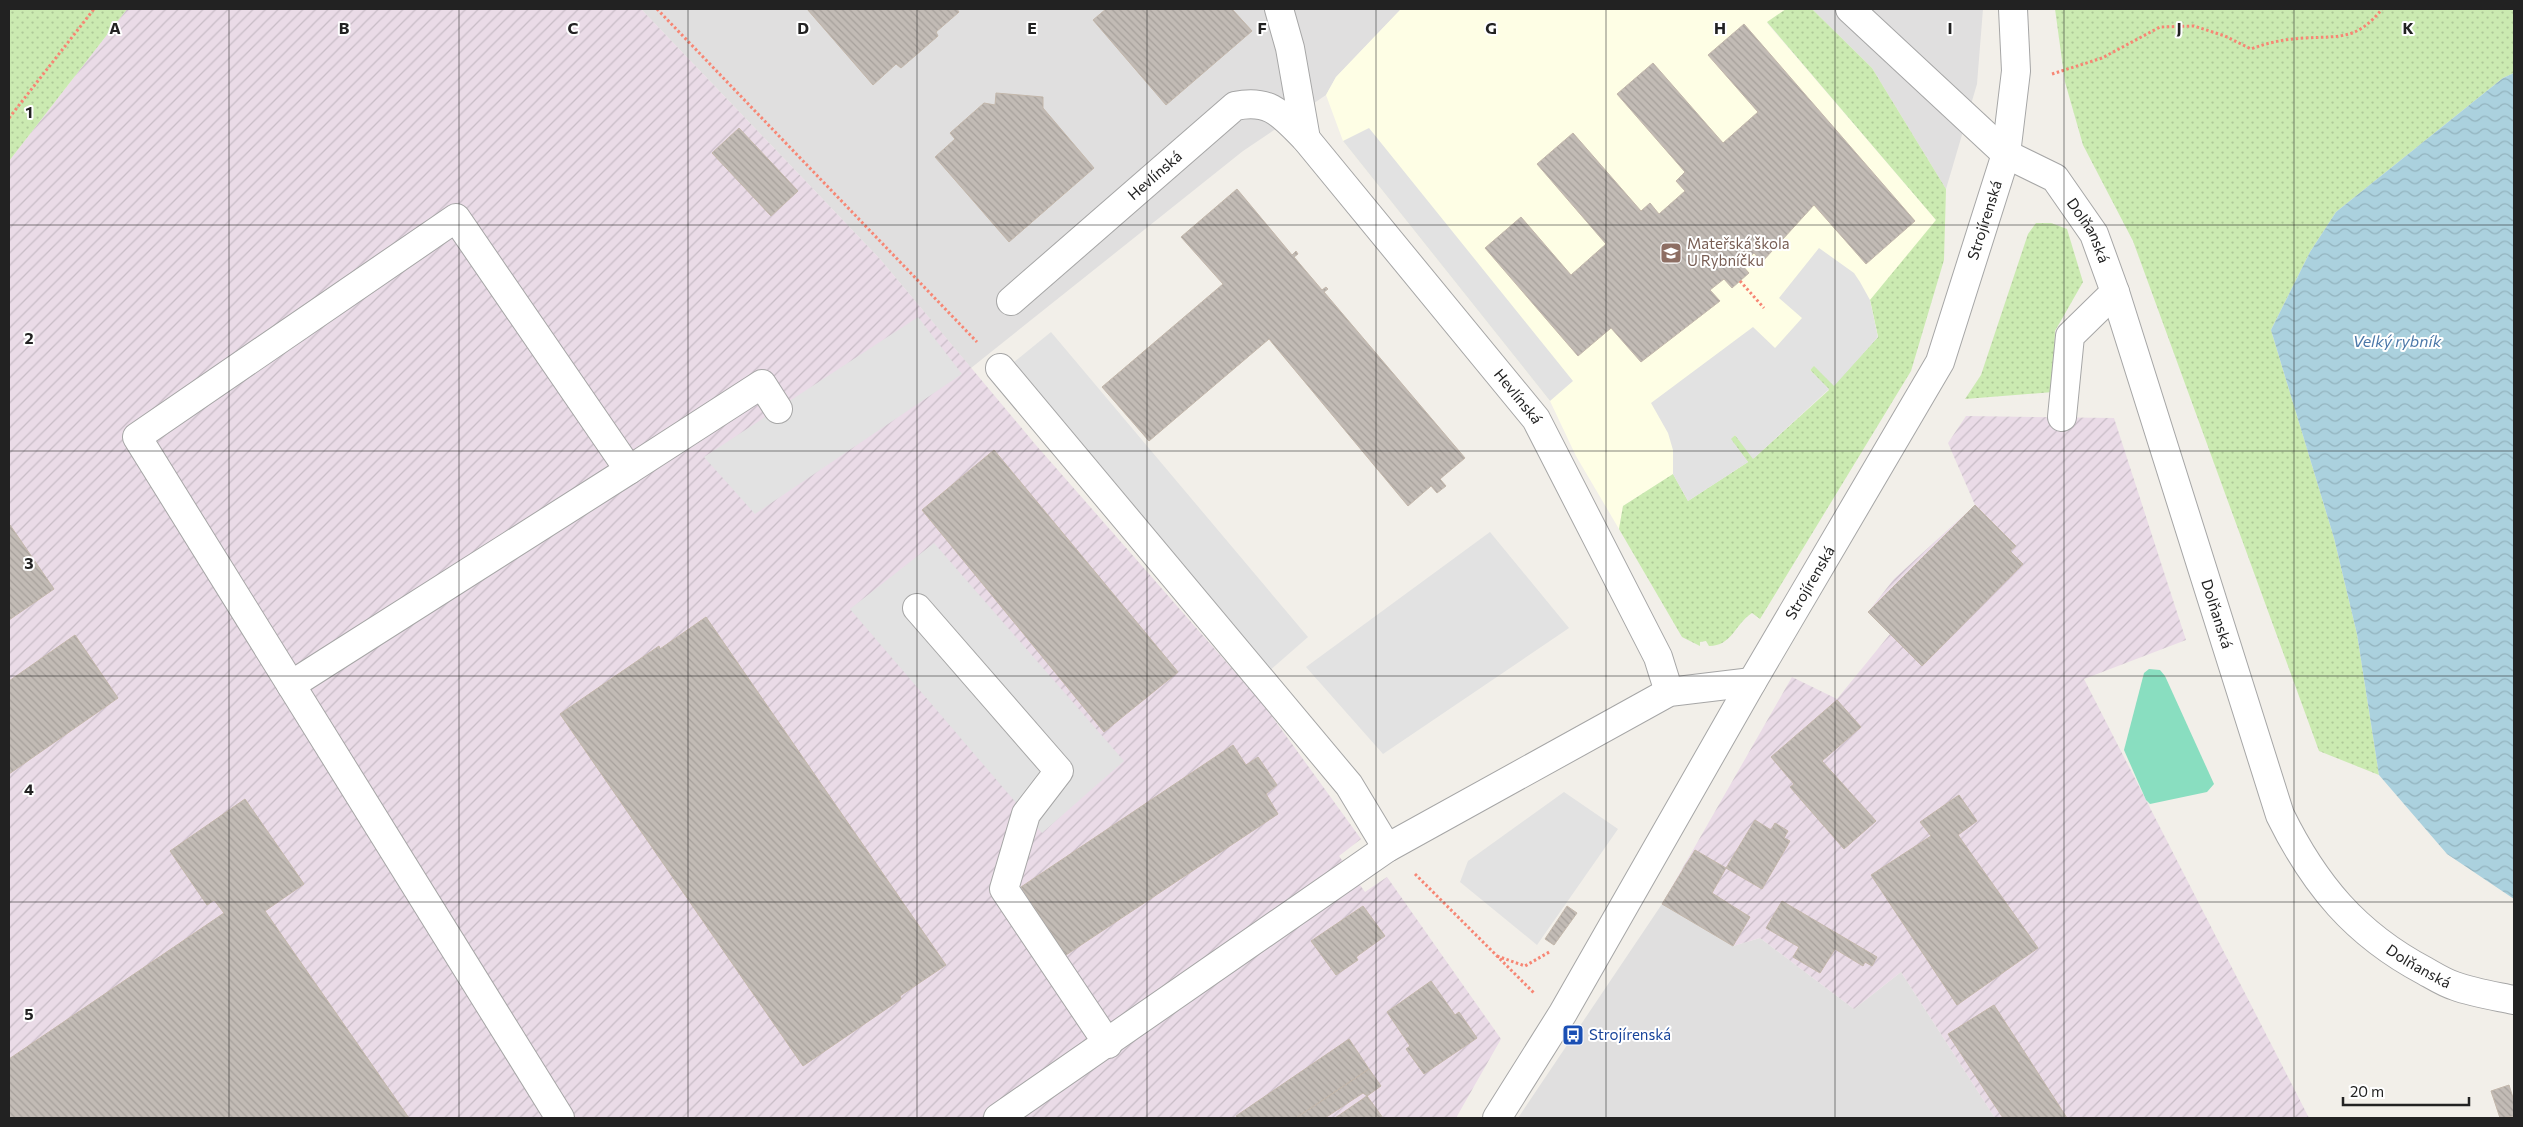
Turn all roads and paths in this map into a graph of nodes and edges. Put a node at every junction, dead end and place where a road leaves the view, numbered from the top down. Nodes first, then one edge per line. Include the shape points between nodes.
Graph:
1 (94, 9) edge
2 (657, 9) edge
3 (1279, 9) edge
4 (1850, 9) edge
5 (2013, 9) edge
6 (2382, 9) edge
7 (2051, 74) dead end
8 (9, 118) edge
9 (1306, 139) junction
10 (2006, 154) junction
11 (1740, 281) dead end
12 (2114, 292) junction
13 (1011, 301) dead end
14 (1764, 308) dead end
15 (1000, 368) joint
16 (778, 409) dead end
17 (2062, 417) dead end
18 (629, 470) junction
19 (917, 608) dead end
20 (1752, 682) junction
21 (291, 685) junction
22 (1669, 692) junction
23 (1387, 848) junction
24 (1551, 951) dead end
25 (1495, 955) junction
26 (2514, 1000) edge
27 (1563, 1013) junction
28 (1108, 1044) junction
29 (560, 1118) edge
30 (998, 1118) edge
31 (1497, 1118) edge

1 - 8 path
2 - 15 path
3 - 9 street, Hevlínská via 1290,48
4 - 10 street, Dolňanská
5 - 10 street, Strojírenská via 2016,71
6 - 7 path via 2360,30 2335,39 2272,41 2251,49 2226,36 2194,26 2160,26 2102,58
9 - 13 street, Hevlínská via 1277,110 1255,104 1235,106
9 - 22 street, Hevlínská via 1536,419 1658,657
10 - 12 street, Dolňanská via 2056,178 2094,234
10 - 20 street, Strojírenská via 1940,362
11 - 14 path
12 - 17 street via 2070,336
12 - 26 street, Dolňanská via 2280,815 2300,855 2330,896 2366,933 2409,963 2454,986
15 - 23 street via 1350,785
16 - 18 street via 762,384
18 - 21 street
18 - 21 street via 456,218 137,437
19 - 28 street via 1059,771 1026,814 1004,889
20 - 22 street
20 - 27 street, Strojírenská
21 - 29 street
22 - 23 street
23 - 25 path
23 - 28 street
24 - 25 path via 1524,966
25 - 27 path via 1530,990
27 - 31 street, Strojírenská
28 - 30 street

